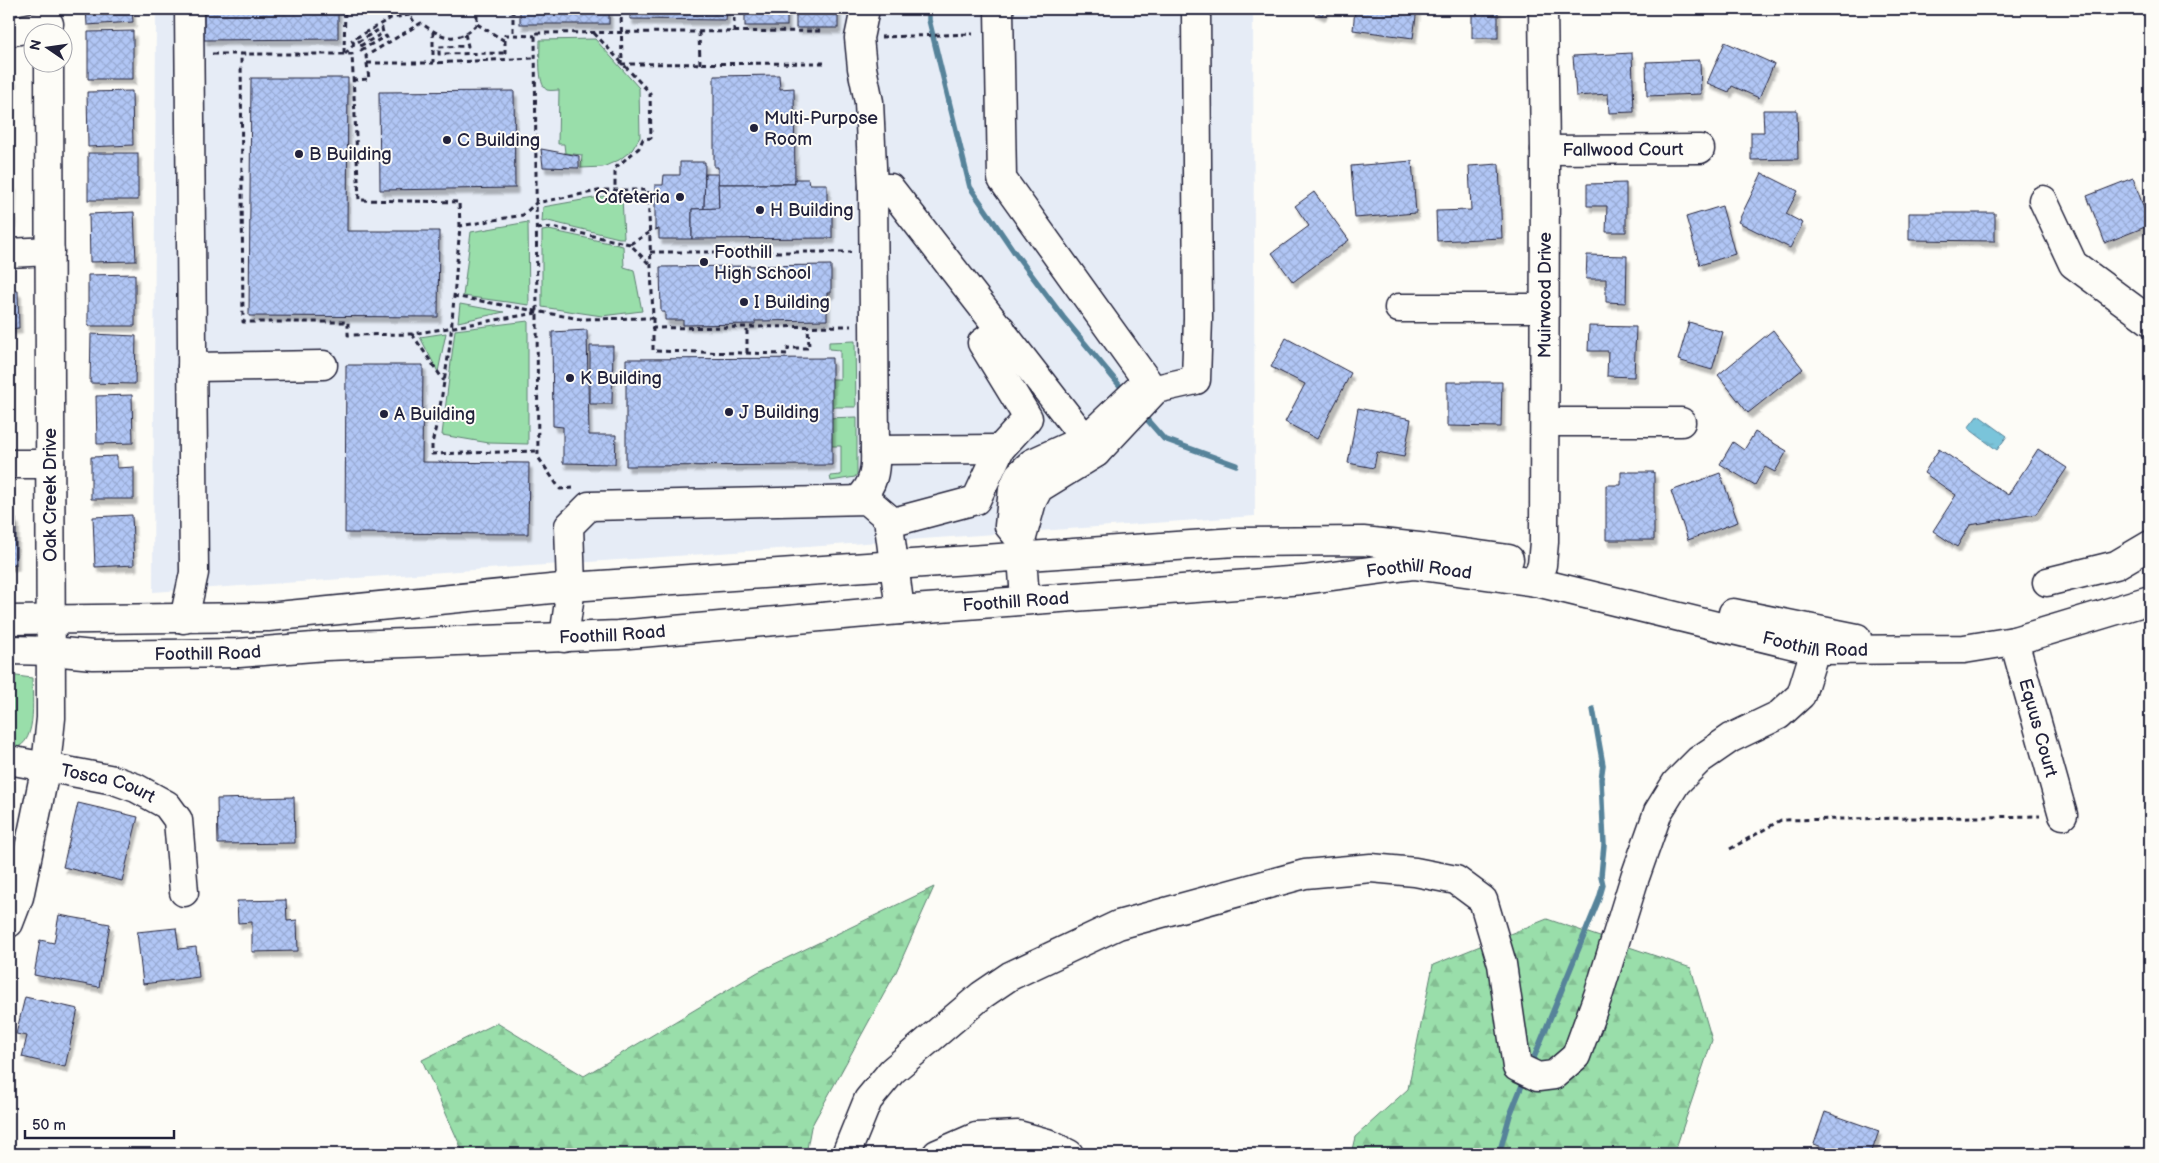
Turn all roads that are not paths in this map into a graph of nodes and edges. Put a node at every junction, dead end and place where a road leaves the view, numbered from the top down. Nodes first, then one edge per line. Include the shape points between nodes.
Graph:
1 (189, 9) edge
2 (865, 9) edge
3 (999, 9) edge
4 (1196, 9) edge
5 (1543, 9) edge
6 (22, 29) edge
7 (9, 32) edge
8 (49, 72) edge
9 (1700, 149) dead end
10 (1545, 150) junction
11 (873, 188) junction
12 (2043, 200) dead end
13 (50, 251) junction
14 (9, 253) edge
15 (1399, 308) dead end
16 (1544, 308) junction
17 (2150, 321) edge
18 (1001, 329) junction
19 (323, 365) dead end
20 (192, 366) junction
21 (1545, 422) junction
22 (1681, 422) dead end
23 (1092, 445) junction
24 (1000, 448) junction
25 (876, 450) junction
26 (9, 464) edge
27 (50, 464) junction
28 (859, 499) junction
29 (901, 520) dead end
30 (2150, 545) edge
31 (1021, 549) junction
32 (894, 565) junction
33 (1539, 573) junction
34 (2047, 582) dead end
35 (571, 587) junction
36 (1025, 600) junction
37 (2150, 600) edge
38 (900, 610) junction
39 (184, 619) junction
40 (9, 620) edge
41 (50, 621) junction
42 (564, 638) junction
43 (2014, 641) junction
44 (9, 650) edge
45 (1815, 650) junction
46 (52, 651) junction
47 (9, 760) edge
48 (46, 766) junction
49 (2063, 815) road end
50 (184, 892) dead end
51 (9, 923) edge
52 (846, 1154) edge
53 (937, 1154) edge
54 (1069, 1154) edge

1 - 20 main road
2 - 11 main road via 859,38 869,102
3 - 23 main road via 1002,179 1148,380
4 - 23 main road via 1196,380 1156,389
5 - 10 main road, Muirwood Drive
6 - 7 main road
8 - 13 main road, Oak Creek Drive
9 - 10 main road, Fallwood Court
10 - 16 main road, Muirwood Drive
11 - 18 main road via 890,188
11 - 25 main road
12 - 17 main road via 2073,264
13 - 14 main road
13 - 27 main road, Oak Creek Drive
15 - 16 main road
16 - 21 main road, Muirwood Drive
18 - 23 main road
18 - 24 main road via 982,343 1028,418
19 - 20 main road
20 - 39 main road via 194,573
21 - 22 main road
21 - 33 main road, Muirwood Drive via 1544,542
23 - 31 main road via 1032,464 1019,475 1009,526
24 - 25 main road
24 - 29 main road via 976,500
25 - 28 main road via 873,479
26 - 27 main road
27 - 41 main road, Oak Creek Drive
28 - 32 main road via 867,500 888,518
28 - 35 main road via 590,506 570,526
30 - 34 main road via 2116,565
31 - 32 main road, Foothill Road
31 - 33 main road, Foothill Road via 1363,541 1468,553
31 - 36 main road
32 - 35 main road, Foothill Road
32 - 38 main road
33 - 36 main road, Foothill Road via 1414,565 1303,580
33 - 43 main road, Foothill Road via 1859,639
33 - 45 main road, Foothill Road
35 - 39 main road, Foothill Road via 268,617
35 - 42 main road
36 - 38 main road, Foothill Road
37 - 43 main road, Foothill Road
38 - 42 main road, Foothill Road
39 - 41 main road, Foothill Road
40 - 41 main road, Foothill Road
41 - 46 main road, Oak Creek Drive
42 - 46 main road, Foothill Road via 326,646 229,653 93,655
43 - 45 main road, Foothill Road via 1964,648
43 - 49 main road, Equus Court
44 - 46 main road, Foothill Road
45 - 52 main road via 1801,695 1779,715 1731,738 1698,760 1676,783 1658,812 1576,1056 1554,1075 1538,1077 1517,1067 1502,964 1482,900 1456,880 1415,872 1371,868 1305,874 1118,924 1010,976 982,995 892,1071 868,1100
46 - 48 main road, Oak Creek Drive
47 - 48 main road, Tosca Court
48 - 50 main road, Tosca Court via 114,780 167,805 178,820
48 - 51 main road, Oak Creek Drive via 20,897
53 - 54 main road via 976,1137 1018,1135 1047,1143

